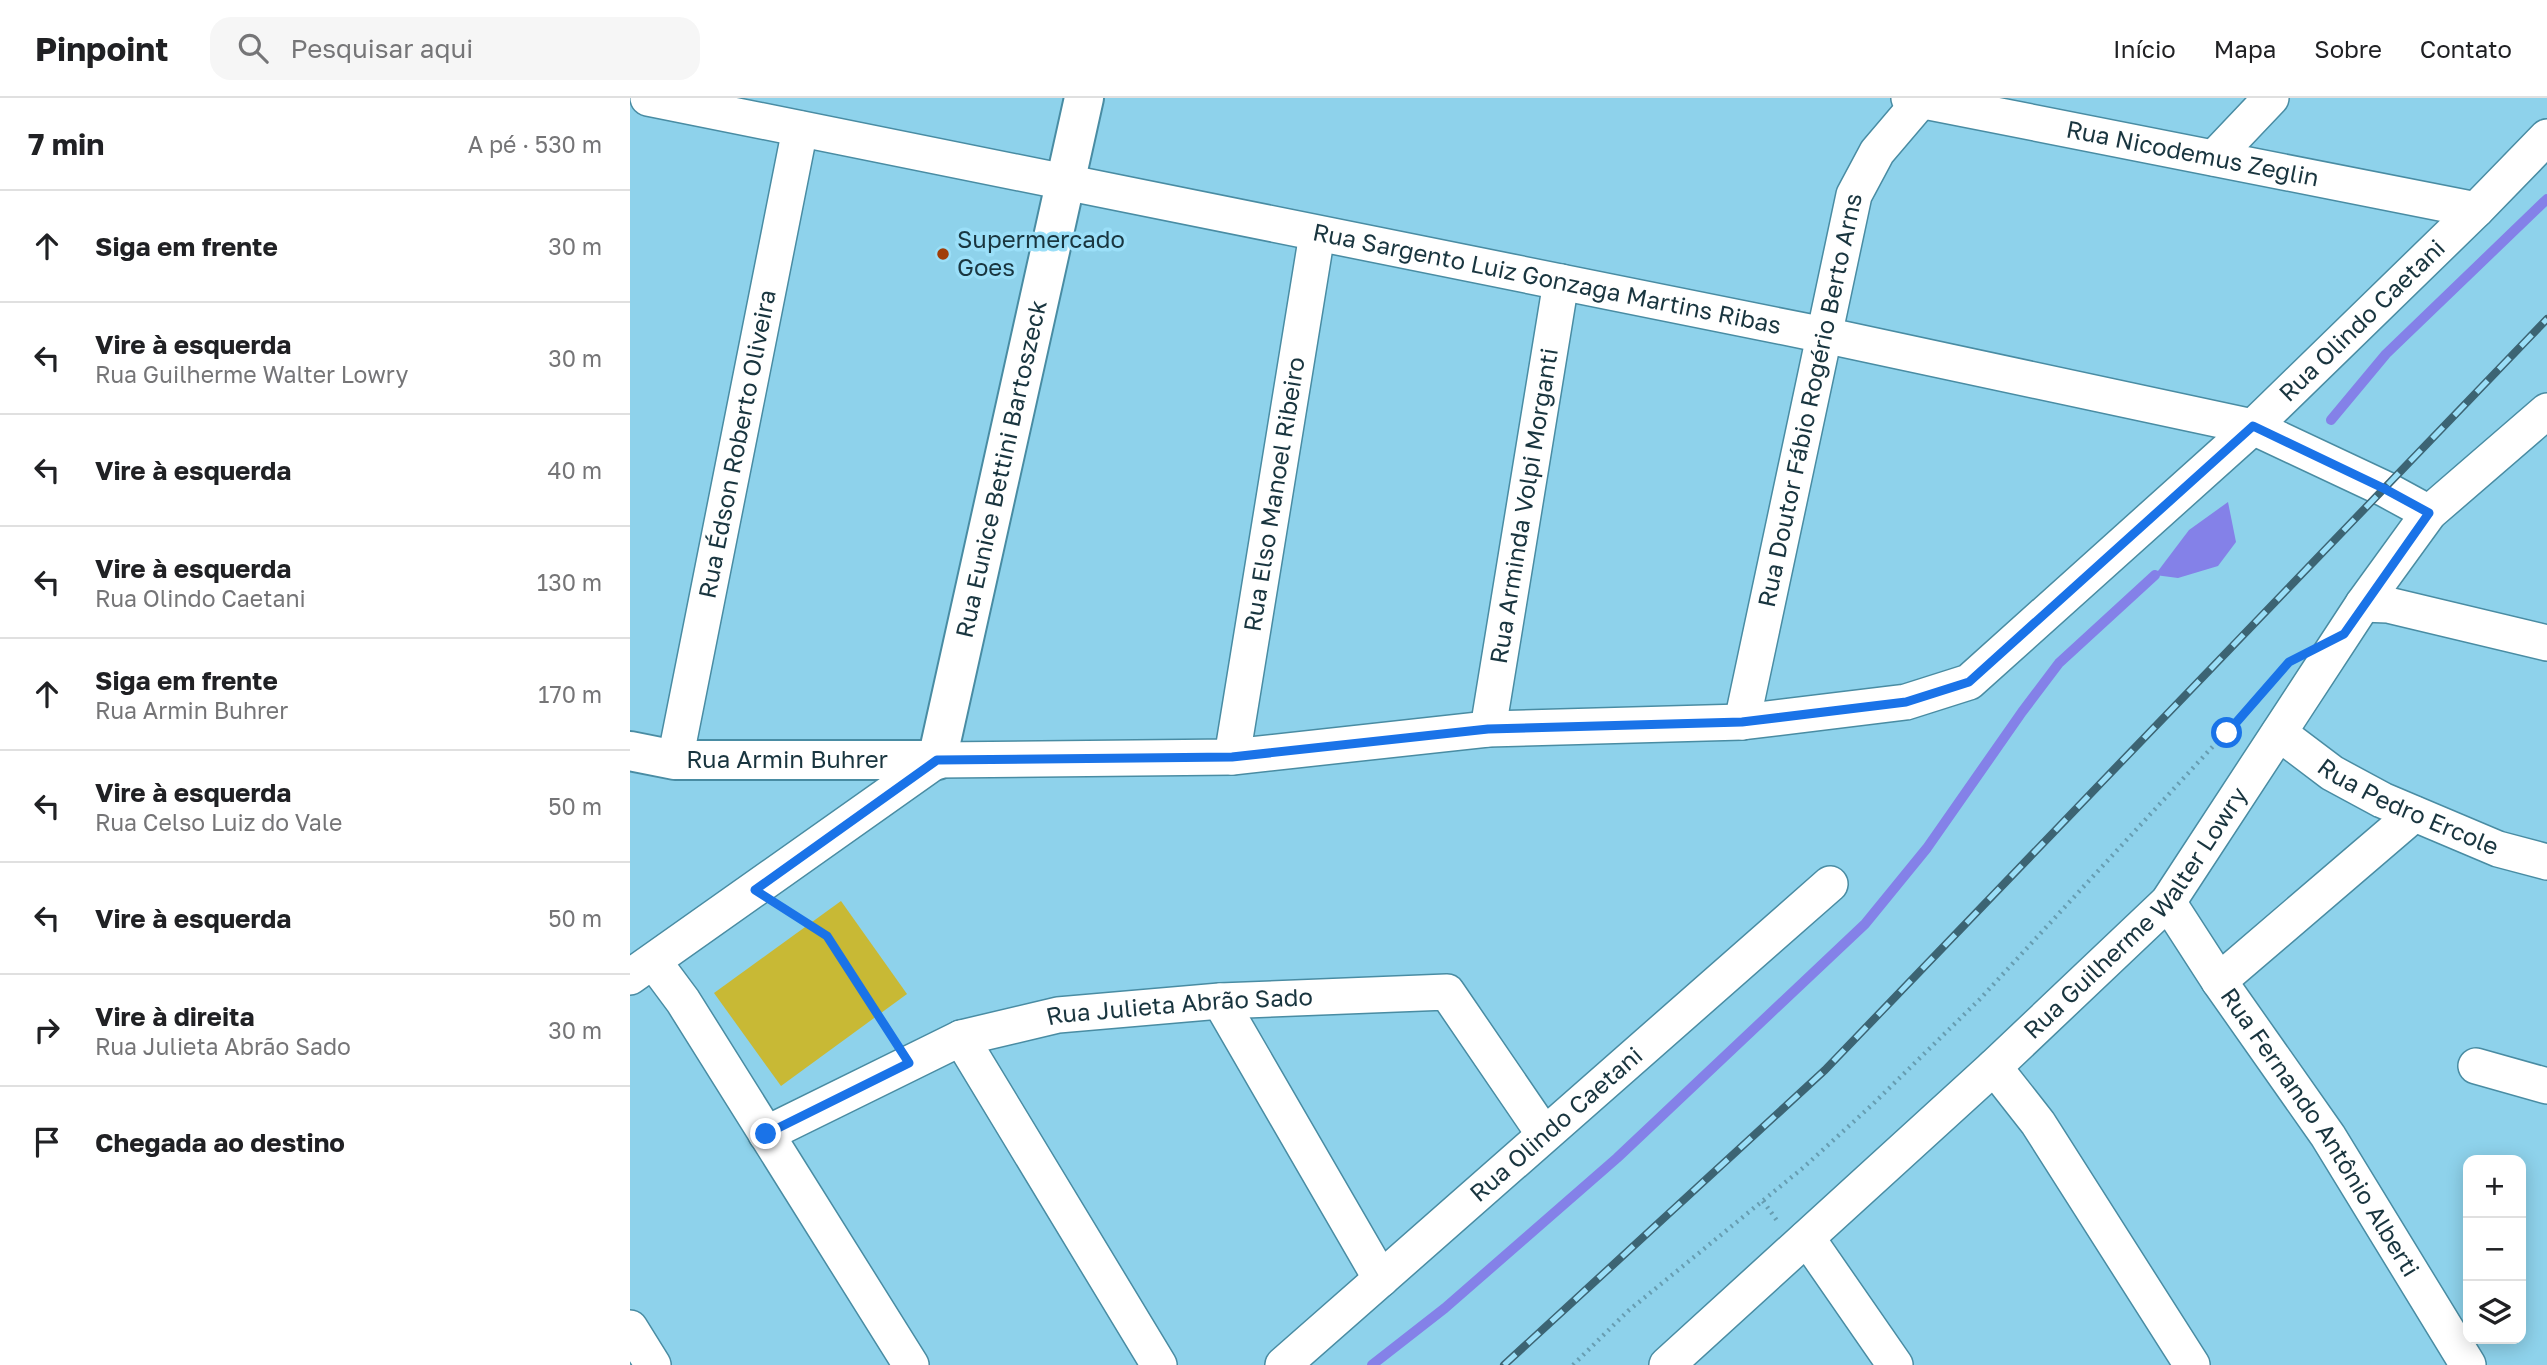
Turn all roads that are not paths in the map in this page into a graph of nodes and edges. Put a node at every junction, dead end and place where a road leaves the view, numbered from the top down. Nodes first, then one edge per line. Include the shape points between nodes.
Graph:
1 (648, 98) edge
2 (1084, 98) edge
3 (2271, 98) edge
4 (1917, 99) edge
5 (800, 129) junction
6 (2547, 137) edge
7 (2214, 158) junction
8 (1065, 183) junction
9 (2476, 210) junction
10 (1317, 233) junction
11 (1561, 282) junction
12 (1824, 335) junction
13 (2547, 411) edge
14 (2253, 426) junction
15 (2429, 513) junction
16 (2363, 604) junction
17 (2547, 643) edge
18 (1742, 722) junction
19 (1488, 729) junction
20 (2279, 733) junction
21 (630, 751) edge
22 (1232, 757) junction
23 (937, 760) junction
24 (675, 761) junction
25 (2414, 814) junction
26 (2547, 862) edge
27 (1830, 884) dead end
28 (2168, 902) junction
29 (642, 970) edge
30 (2219, 981) junction
31 (1220, 1001) junction
32 (961, 1038) junction
33 (2476, 1066) dead end
34 (1994, 1067) junction
35 (2547, 1086) edge
36 (766, 1134) junction
37 (1544, 1134) junction
38 (1807, 1238) junction
39 (1381, 1279) junction
40 (630, 1328) edge
41 (653, 1365) edge
42 (912, 1365) edge
43 (1159, 1365) edge
44 (1283, 1365) edge
45 (1667, 1365) edge
46 (1895, 1365) edge
47 (2192, 1365) edge
48 (2468, 1365) edge

1 - 5 street, Rua Sargento Luiz Gonzaga Martins Ribas
2 - 8 street, Rua Eunice Bettini Bartoszeck
3 - 7 street
4 - 7 street, Rua Nicodemus Zeglin
4 - 12 street, Rua Doutor Fábio Rogério Berto Arns via 1877,152 1854,195
5 - 8 street, Rua Sargento Luiz Gonzaga Martins Ribas
5 - 24 street, Rua Édson Roberto Oliveira
6 - 9 street, Rua Olindo Caetani
7 - 9 street, Rua Nicodemus Zeglin
8 - 10 street, Rua Sargento Luiz Gonzaga Martins Ribas
8 - 23 street, Rua Eunice Bettini Bartoszeck
9 - 14 street, Rua Olindo Caetani
10 - 11 street, Rua Sargento Luiz Gonzaga Martins Ribas
10 - 22 street, Rua Elso Manoel Ribeiro
11 - 12 street, Rua Sargento Luiz Gonzaga Martins Ribas
11 - 19 street, Rua Arminda Volpi Morganti
12 - 14 street, Rua Sargento Luiz Gonzaga Martins Ribas
12 - 18 street, Rua Doutor Fábio Rogério Berto Arns
13 - 15 street, Rua Guilherme Walter Lowry
14 - 15 street, Rua Sargento Luiz Gonzaga Martins Ribas
14 - 18 street, Rua Olindo Caetani via 1969,682 1906,702
15 - 16 street, Rua Guilherme Walter Lowry
16 - 17 street via 2388,605
16 - 20 street, Rua Guilherme Walter Lowry
18 - 19 street, Rua Armin Buhrer
19 - 22 street, Rua Armin Buhrer
20 - 25 street, Rua Pedro Ercole via 2332,773
20 - 28 street, Rua Guilherme Walter Lowry
21 - 24 street, Rua Armin Buhrer
22 - 23 street, Rua Armin Buhrer
23 - 24 street, Rua Armin Buhrer
23 - 29 street
25 - 26 street, Rua Pedro Ercole via 2498,849
25 - 30 street
27 - 37 street, Rua Olindo Caetani
28 - 30 street, Rua Fernando Antônio Alberti
28 - 34 street, Rua Guilherme Walter Lowry
29 - 36 street via 683,1001
30 - 48 street, Rua Fernando Antônio Alberti via 2328,1136
31 - 32 street, Rua Julieta Abrão Sado via 1058,1015
31 - 37 street, Rua Julieta Abrão Sado via 1447,992
31 - 39 street
32 - 36 street, Rua Julieta Abrão Sado
32 - 43 street
33 - 35 street
34 - 38 street, Rua Guilherme Walter Lowry
34 - 47 street via 2038,1122
36 - 42 street
37 - 39 street, Rua Olindo Caetani
38 - 45 street, Rua Guilherme Walter Lowry
38 - 46 street
39 - 44 street, Rua Olindo Caetani
40 - 41 street

